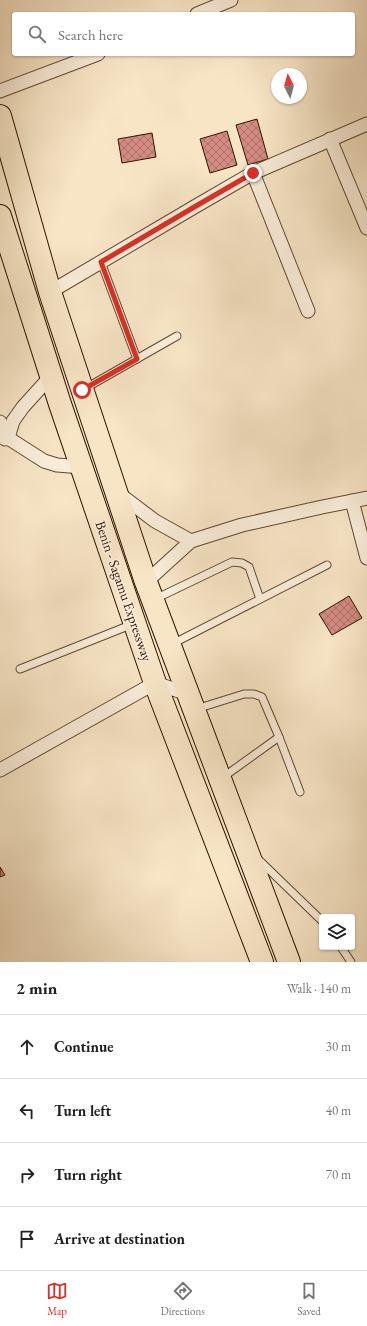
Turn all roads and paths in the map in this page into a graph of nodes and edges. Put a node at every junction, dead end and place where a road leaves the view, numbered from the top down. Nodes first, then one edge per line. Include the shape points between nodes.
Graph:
1 (231, 0) edge
2 (202, 12) edge
3 (93, 56) edge
4 (0, 91) edge
5 (0, 116) edge
6 (367, 124) edge
7 (330, 139) junction
8 (253, 173) junction
9 (0, 216) edge
10 (367, 228) edge
11 (101, 262) junction
12 (50, 292) junction
13 (308, 311) dead end
14 (177, 336) dead end
15 (137, 359) junction
16 (51, 376) junction
17 (82, 390) junction
18 (0, 422) edge
19 (4, 440) edge
20 (82, 467) junction
21 (116, 492) junction
22 (367, 498) edge
23 (352, 501) junction
24 (191, 541) junction
25 (367, 558) edge
26 (327, 566) dead end
27 (149, 591) junction
28 (260, 599) junction
29 (134, 624) junction
30 (170, 645) junction
31 (20, 669) dead end
32 (155, 683) junction
33 (191, 702) junction
34 (279, 737) junction
35 (0, 770) edge
36 (220, 779) junction
37 (300, 792) dead end
38 (246, 848) junction
39 (319, 919) edge
40 (343, 950) edge
41 (262, 962) edge
42 (289, 962) edge
43 (351, 962) edge

1 - 2 street
3 - 4 street
5 - 12 highway
6 - 7 street
7 - 8 street
7 - 10 street
8 - 11 street
8 - 13 street
9 - 16 highway, Benin - Sagamu Expressway
11 - 12 street
11 - 15 lane
12 - 17 highway
14 - 15 lane
15 - 17 lane
16 - 19 street via 23,407
16 - 20 highway, Benin - Sagamu Expressway
17 - 21 highway
18 - 19 street
19 - 20 street via 44,461 56,465
20 - 29 highway, Benin - Sagamu Expressway
21 - 24 street via 155,522
21 - 27 highway
22 - 23 street
23 - 24 street via 242,525
23 - 25 street
24 - 27 street
26 - 28 lane
27 - 28 lane via 232,562 249,567
27 - 30 highway
28 - 30 lane
29 - 31 lane
29 - 32 highway, Benin - Sagamu Expressway
30 - 33 highway
32 - 33 street
32 - 35 street
32 - 41 highway, Benin - Sagamu Expressway
33 - 34 lane via 244,694 262,697
33 - 36 highway
34 - 36 lane
34 - 37 lane
36 - 38 highway
38 - 39 lane
38 - 42 highway
40 - 43 lane

